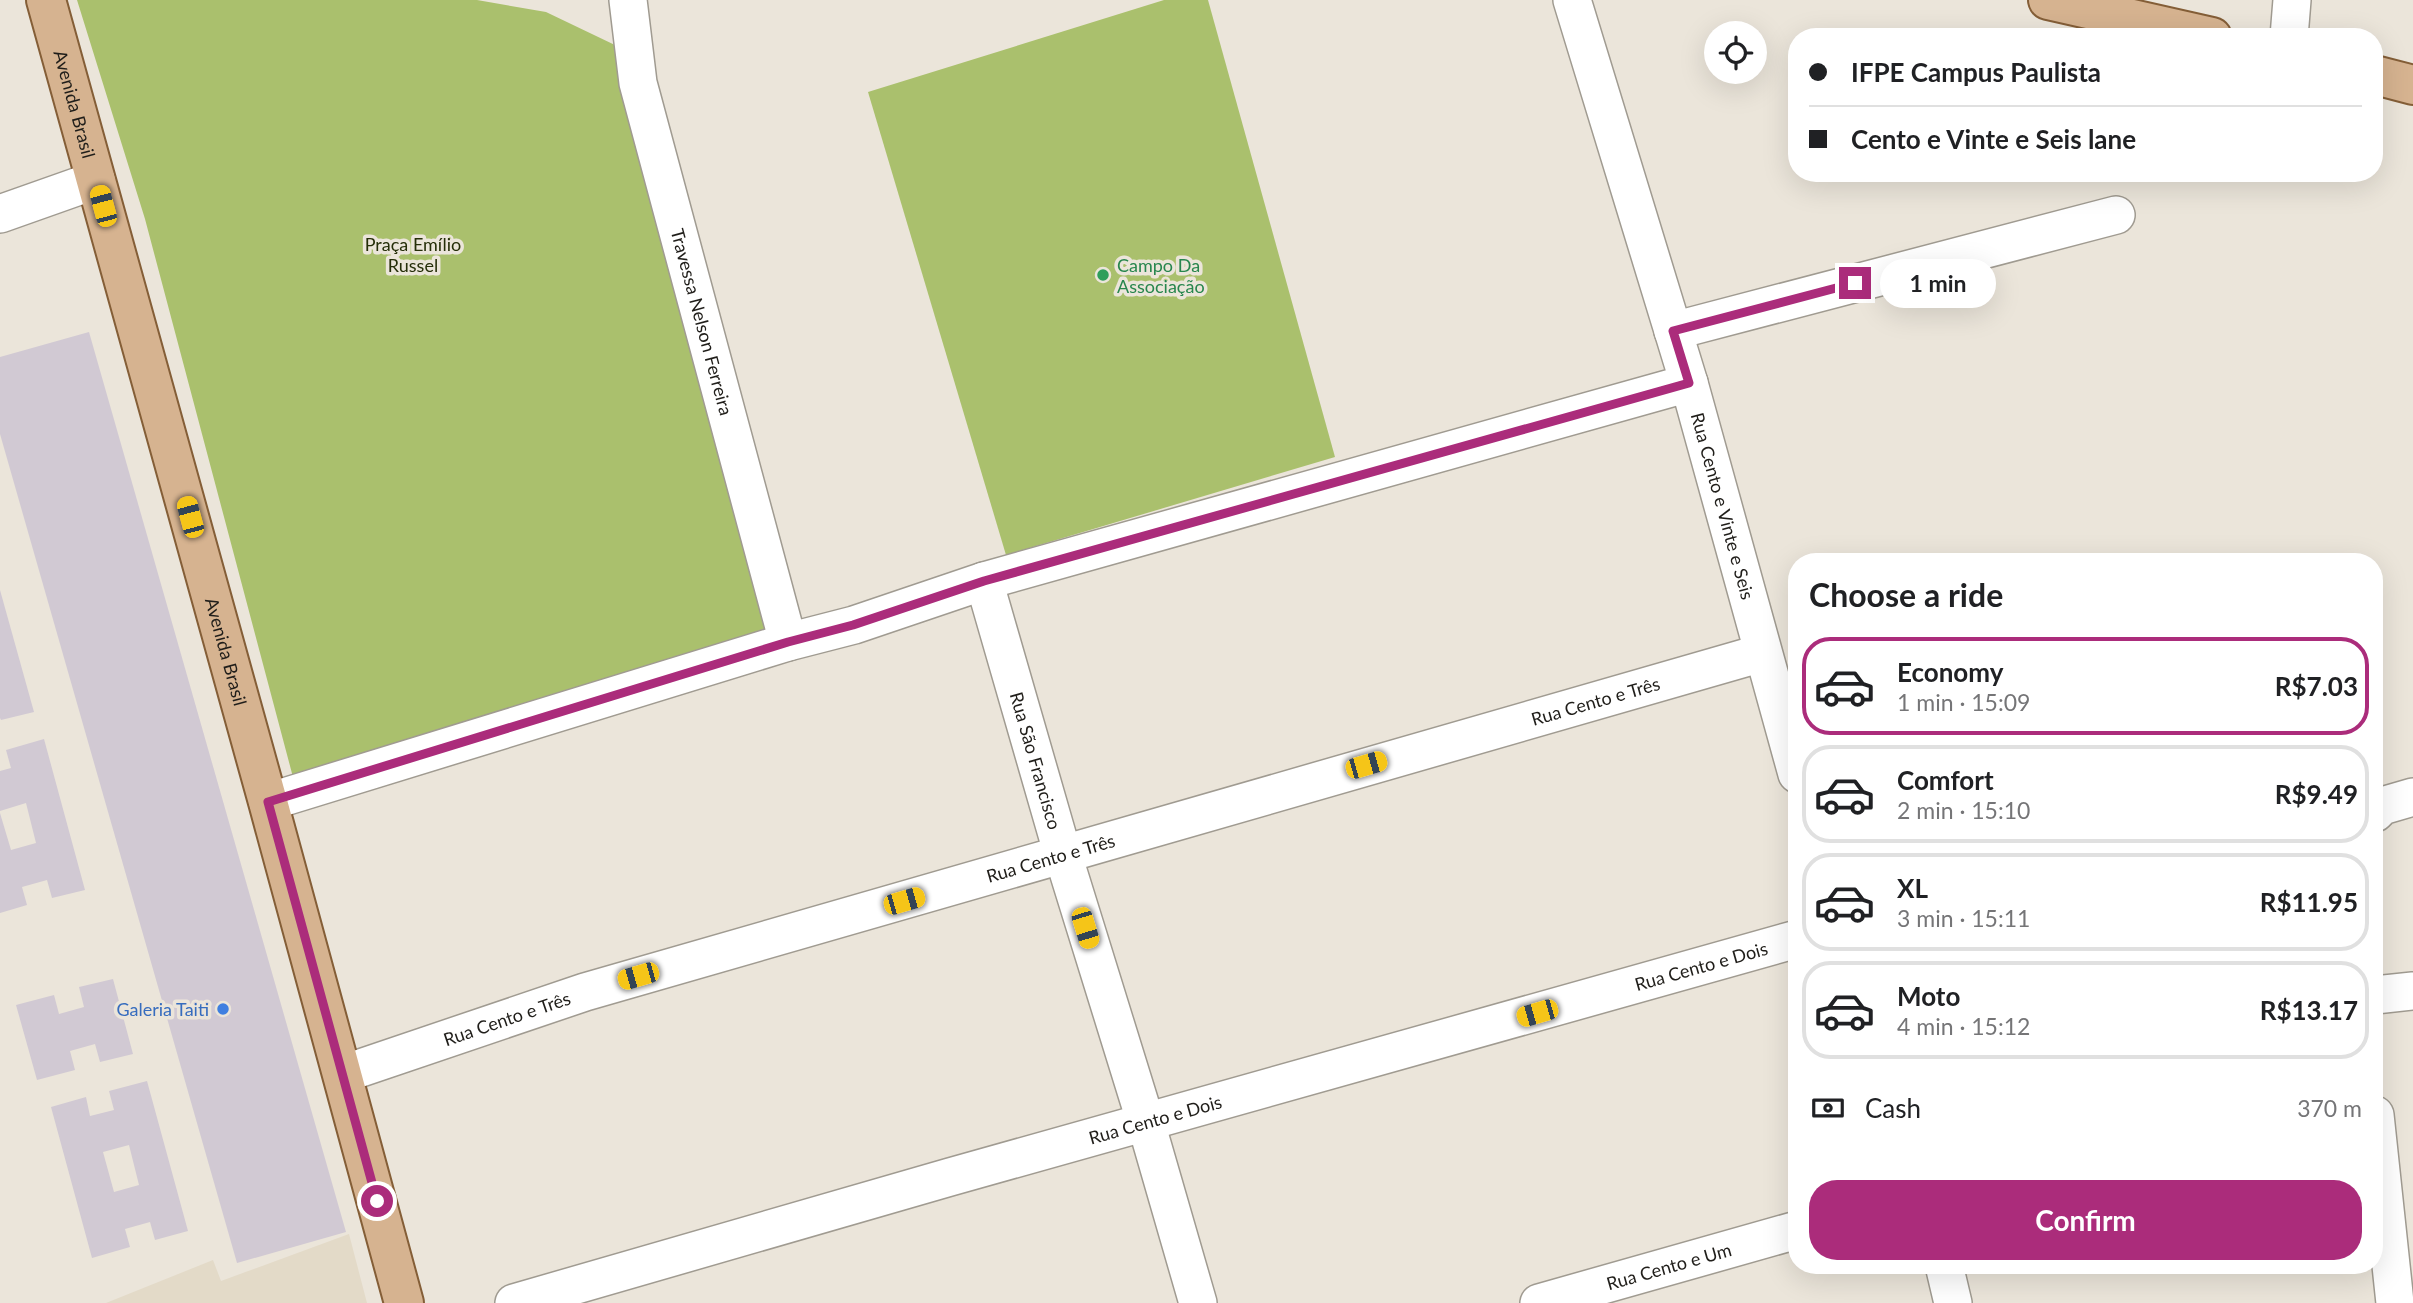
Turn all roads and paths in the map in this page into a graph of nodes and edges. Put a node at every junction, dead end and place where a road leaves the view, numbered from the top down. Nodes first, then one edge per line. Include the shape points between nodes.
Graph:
1 (46, 0) edge
2 (628, 0) edge
3 (1572, 0) edge
4 (2048, 0) edge
5 (2292, 0) edge
6 (2172, 28) edge
7 (2290, 28) edge
8 (2383, 77) edge
9 (2413, 85) edge
10 (96, 180) junction
11 (0, 214) edge
12 (2116, 215) dead end
13 (1673, 331) junction
14 (1689, 383) junction
15 (984, 581) junction
16 (788, 642) junction
17 (1762, 653) junction
18 (1788, 743) edge
19 (2413, 797) edge
20 (268, 802) junction
21 (2383, 806) edge
22 (1063, 855) junction
23 (1788, 942) edge
24 (2413, 991) edge
25 (2383, 994) edge
26 (343, 1074) junction
27 (1146, 1123) junction
28 (2383, 1138) edge
29 (2397, 1178) edge
30 (1788, 1233) edge
31 (1946, 1274) edge
32 (404, 1303) edge
33 (514, 1303) edge
34 (1198, 1303) edge
35 (1539, 1303) edge
36 (1953, 1303) edge
37 (2395, 1303) edge

1 - 10 main road, Avenida Brasil
2 - 16 street, Travessa Nelson Ferreira via 638,83
3 - 13 street, Rua Cento e Vinte e Seis
4 - 6 main road
5 - 7 street
8 - 9 main road
10 - 11 street
10 - 20 main road, Avenida Brasil
12 - 13 street
13 - 14 street, Rua Cento e Vinte e Seis
14 - 15 street
14 - 17 street, Rua Cento e Vinte e Seis
15 - 16 street
15 - 22 street, Rua São Francisco
16 - 20 street
17 - 18 street, Rua Cento e Vinte e Seis
17 - 22 street, Rua Cento e Três
19 - 21 street
20 - 26 main road, Avenida Brasil
22 - 26 street, Rua Cento e Três via 585,992
22 - 27 street, Rua São Francisco
23 - 27 street, Rua Cento e Dois
24 - 25 street
26 - 32 main road, Avenida Brasil
27 - 33 street, Rua Cento e Dois
27 - 34 street, Rua São Francisco
28 - 29 street
29 - 37 street
30 - 35 street, Rua Cento e Um
31 - 36 street

